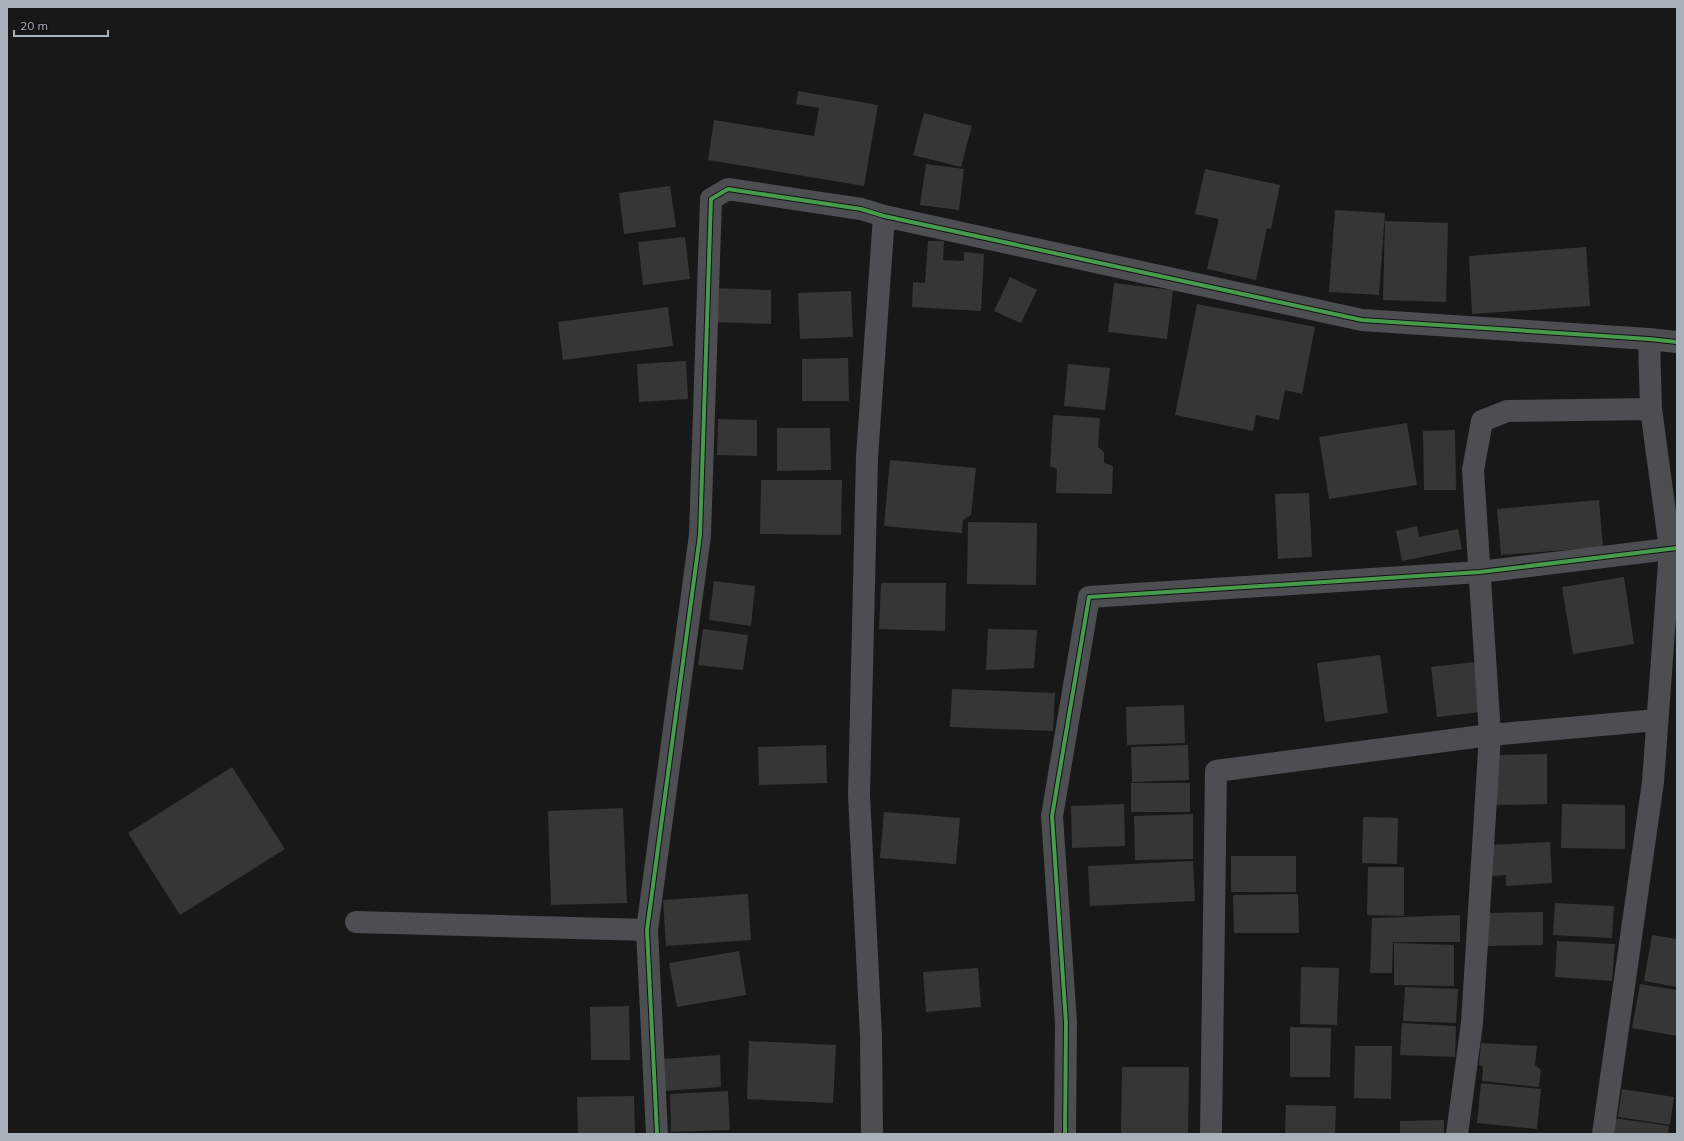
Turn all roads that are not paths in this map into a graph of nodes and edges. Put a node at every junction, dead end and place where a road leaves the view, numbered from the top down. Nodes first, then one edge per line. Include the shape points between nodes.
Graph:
1 (884, 216) junction
2 (1650, 339) junction
3 (1677, 342) edge
4 (1651, 409) junction
5 (1674, 548) edge
6 (1480, 572) junction
7 (1657, 720) junction
8 (1490, 735) junction
9 (356, 922) dead end
10 (647, 930) junction
11 (657, 1134) edge
12 (872, 1134) edge
13 (1064, 1134) edge
14 (1211, 1134) edge
15 (1457, 1134) edge
16 (1603, 1134) edge

1 - 2 street via 1362,320
1 - 10 street via 861,208 728,189 711,199 700,535
1 - 12 street via 868,457 859,795 871,1036
2 - 3 street
2 - 4 street
4 - 5 street
4 - 6 street via 1507,411 1482,421 1473,470
5 - 6 street
5 - 7 street
6 - 8 street
6 - 13 street via 1089,597 1052,816 1066,1023
7 - 8 street
7 - 16 street via 1653,782
8 - 14 street via 1216,771
8 - 15 street via 1472,1023
9 - 10 street
10 - 11 street

